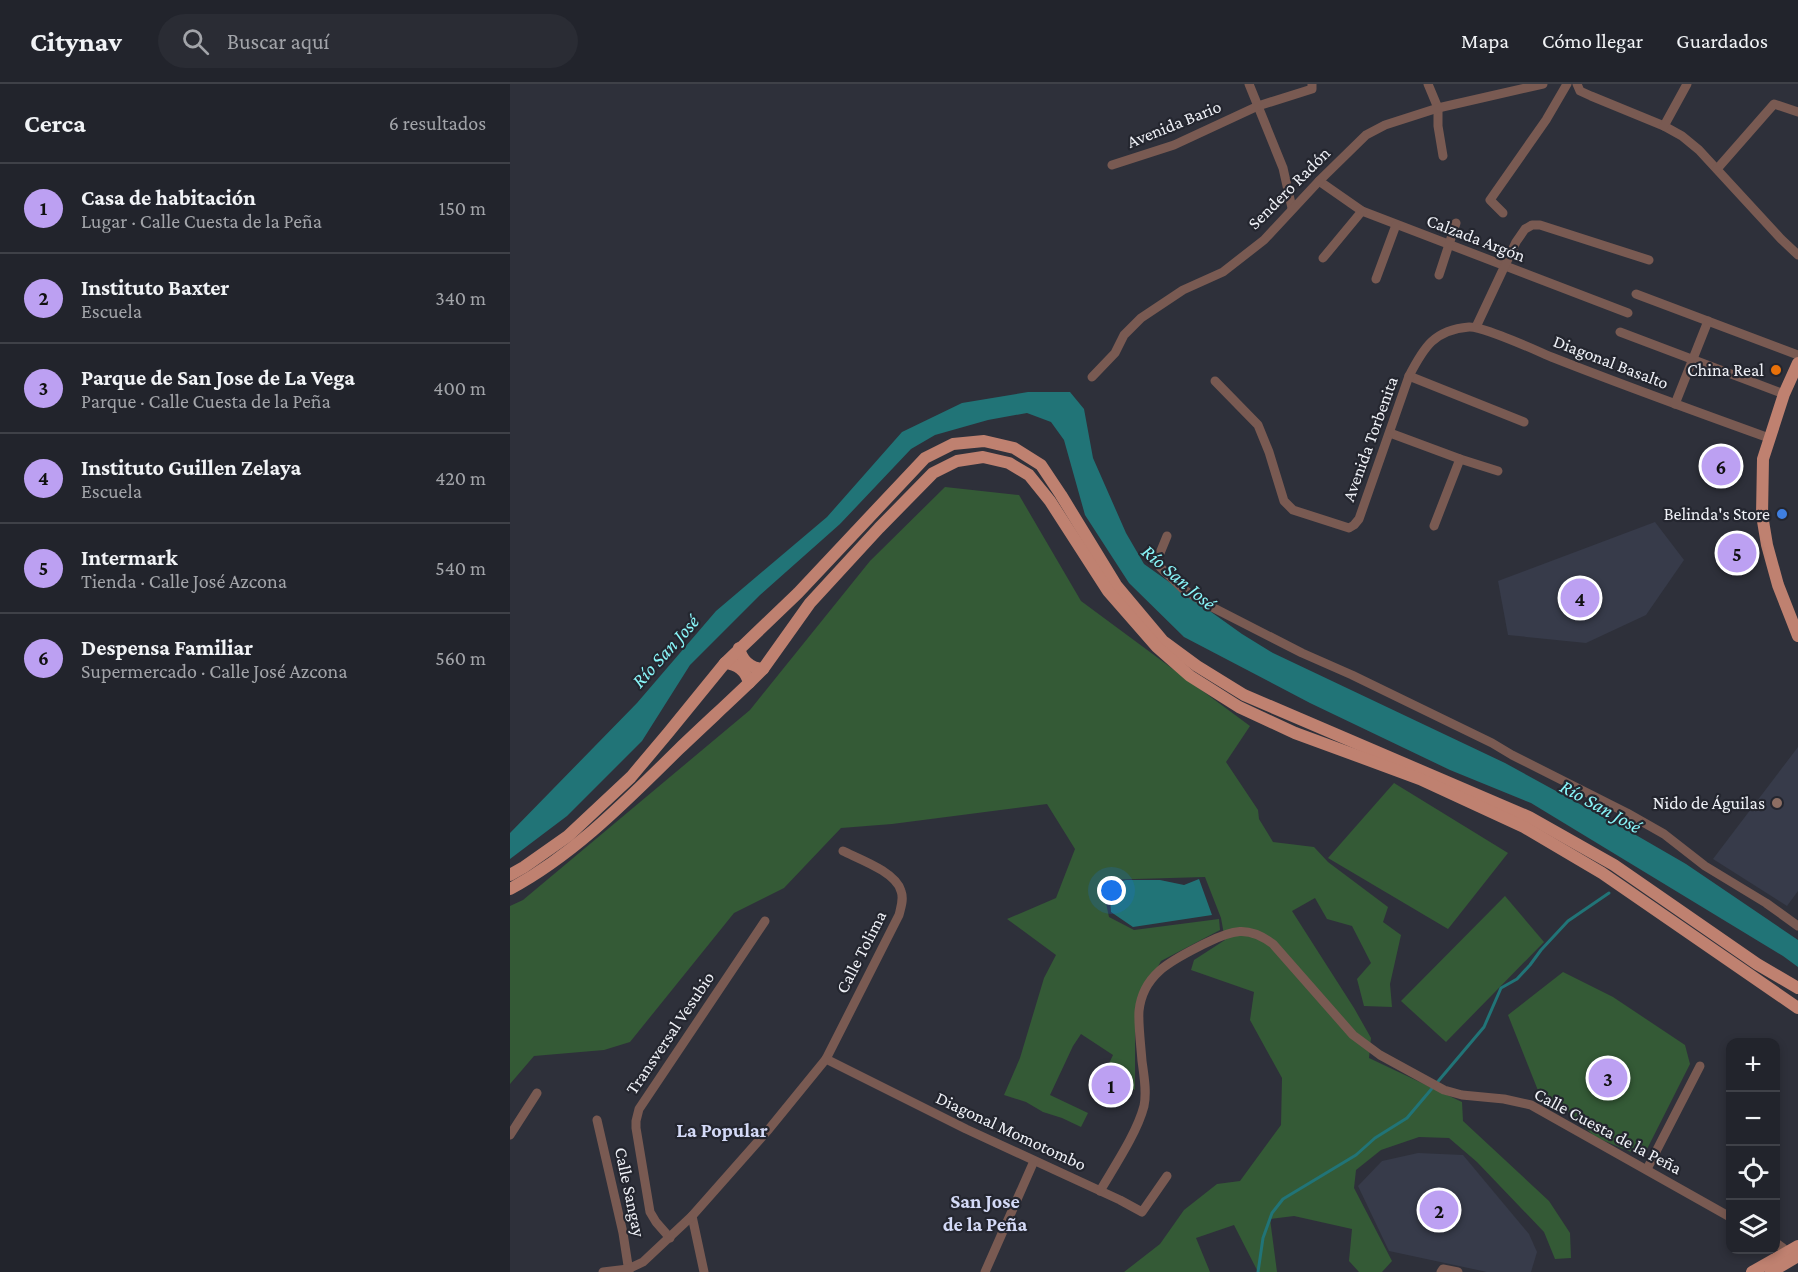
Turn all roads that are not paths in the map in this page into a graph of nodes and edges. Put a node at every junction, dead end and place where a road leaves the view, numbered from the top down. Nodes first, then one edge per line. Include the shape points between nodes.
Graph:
1 (1249, 84) edge
2 (1428, 84) edge
3 (1543, 84) edge
4 (1567, 84) edge
5 (1577, 84) edge
6 (1687, 84) edge
7 (1312, 85) edge
8 (1258, 106) junction
9 (1438, 108) junction
10 (1798, 112) edge
11 (1664, 126) junction
12 (1443, 156) dead end
13 (1113, 165) dead end
14 (1717, 169) junction
15 (1319, 181) junction
16 (1292, 208) junction
17 (1362, 211) junction
18 (1503, 213) dead end
19 (1456, 223) dead end
20 (1396, 225) junction
21 (1449, 245) junction
22 (1798, 255) edge
23 (1323, 258) dead end
24 (1649, 260) dead end
25 (1505, 266) junction
26 (1438, 274) dead end
27 (1376, 279) dead end
28 (1636, 294) dead end
29 (1628, 313) dead end
30 (1708, 321) junction
31 (1476, 327) junction
32 (1620, 332) dead end
33 (1798, 355) edge
34 (1693, 359) junction
35 (1798, 363) edge
36 (1409, 376) junction
37 (1092, 377) dead end
38 (1215, 381) dead end
39 (1784, 394) junction
40 (1676, 404) junction
41 (1524, 422) dead end
42 (1390, 433) junction
43 (1769, 438) junction
44 (1460, 459) junction
45 (1498, 471) dead end
46 (1434, 526) dead end
47 (1167, 536) dead end
48 (1798, 636) edge
49 (739, 648) junction
50 (725, 663) junction
51 (763, 669) junction
52 (749, 683) junction
53 (843, 851) dead end
54 (510, 875) edge
55 (510, 889) edge
56 (765, 921) dead end
57 (1798, 926) edge
58 (1757, 964) junction
59 (1751, 976) junction
60 (1779, 986) junction
61 (1798, 988) edge
62 (1798, 998) edge
63 (1798, 1008) edge
64 (826, 1059) junction
65 (1700, 1066) dead end
66 (537, 1093) dead end
67 (597, 1120) dead end
68 (510, 1135) edge
69 (1034, 1161) junction
70 (1647, 1169) junction
71 (1167, 1176) dead end
72 (1100, 1191) junction
73 (1726, 1214) edge
74 (692, 1216) junction
75 (670, 1238) junction
76 (1798, 1246) edge
77 (1789, 1253) edge
78 (628, 1270) edge
79 (603, 1272) edge
80 (704, 1272) edge
81 (985, 1272) edge
82 (1441, 1272) edge
83 (1458, 1272) edge
84 (1752, 1272) edge
85 (1761, 1272) edge
86 (1771, 1272) edge

1 - 8 street
2 - 9 street
3 - 9 street, Sendero Radón
4 - 18 street via 1490,201
5 - 11 street via 1580,91
6 - 11 street
7 - 8 street, Avenida Bario via 1312,89
8 - 13 street, Avenida Bario via 1174,145
8 - 16 street via 1283,168
9 - 12 street
9 - 15 street, Sendero Radón via 1366,135
10 - 14 street via 1774,104
11 - 14 street via 1682,136
14 - 22 street
15 - 16 street, Sendero Radón
15 - 17 street, Calzada Argón
16 - 37 street, Sendero Radón via 1264,240 1223,272 1183,290 1141,318
17 - 20 street, Calzada Argón
17 - 23 street
19 - 21 street
20 - 21 street, Calzada Argón
20 - 27 street
21 - 25 street, Calzada Argón
21 - 26 street
24 - 25 street via 1533,225 1516,242
25 - 29 street, Calzada Argón
25 - 31 street
28 - 30 street
30 - 33 street
30 - 34 street
31 - 36 street, Avenida Torbenita via 1448,330 1435,338
31 - 40 street, Diagonal Basalto
32 - 34 street
34 - 39 street
34 - 40 street
35 - 39 main road
36 - 41 street
36 - 42 street, Avenida Torbenita
38 - 42 street, Avenida Torbenita via 1257,425 1284,501 1293,510 1348,528 1359,519
39 - 43 main road
40 - 43 street, Diagonal Basalto
42 - 44 street
43 - 48 main road via 1763,459 1762,515 1778,585
44 - 45 street
44 - 46 street
47 - 57 street via 1158,558 1159,566 1208,605 1627,813
49 - 50 main road
49 - 51 main road via 745,662
49 - 58 main road via 798,593 925,458 953,444 984,441 1014,448 1041,465 1116,585 1163,641 1197,666 1244,695 1529,817 1614,865
50 - 52 main road via 741,669
50 - 54 main road via 631,777 568,836
51 - 52 main road
51 - 59 main road via 810,603 933,473 957,460 983,457 1009,463 1029,475 1108,591 1157,647 1190,676 1239,707 1295,733 1420,779 1524,827 1602,873
52 - 55 main road via 575,846
53 - 64 street, Calle Tolima via 896,882 903,904
56 - 75 street, Transversal Vesubio via 639,1109 636,1128 650,1212
58 - 60 main road
58 - 61 main road
59 - 60 main road
59 - 63 main road
60 - 62 main road
64 - 69 street, Diagonal Momotombo
64 - 74 street, Calle Tolima
65 - 70 street
66 - 68 street
67 - 78 street, Calle Sangay
69 - 72 street, Diagonal Momotombo
69 - 81 street
70 - 72 street, Calle Cuesta de la Peña via 1531,1105 1462,1095 1430,1083 1380,1055 1353,1035 1273,944 1246,930 1219,936 1152,976 1139,1012 1144,1105
70 - 73 street, Calle Cuesta de la Peña
71 - 72 street, Diagonal Momotombo via 1143,1212
74 - 75 street, Calle Tolima
74 - 80 street
75 - 78 street, Calle Tolima
76 - 77 main road
77 - 84 main road
77 - 85 main road
77 - 86 main road
78 - 79 street
82 - 83 street

